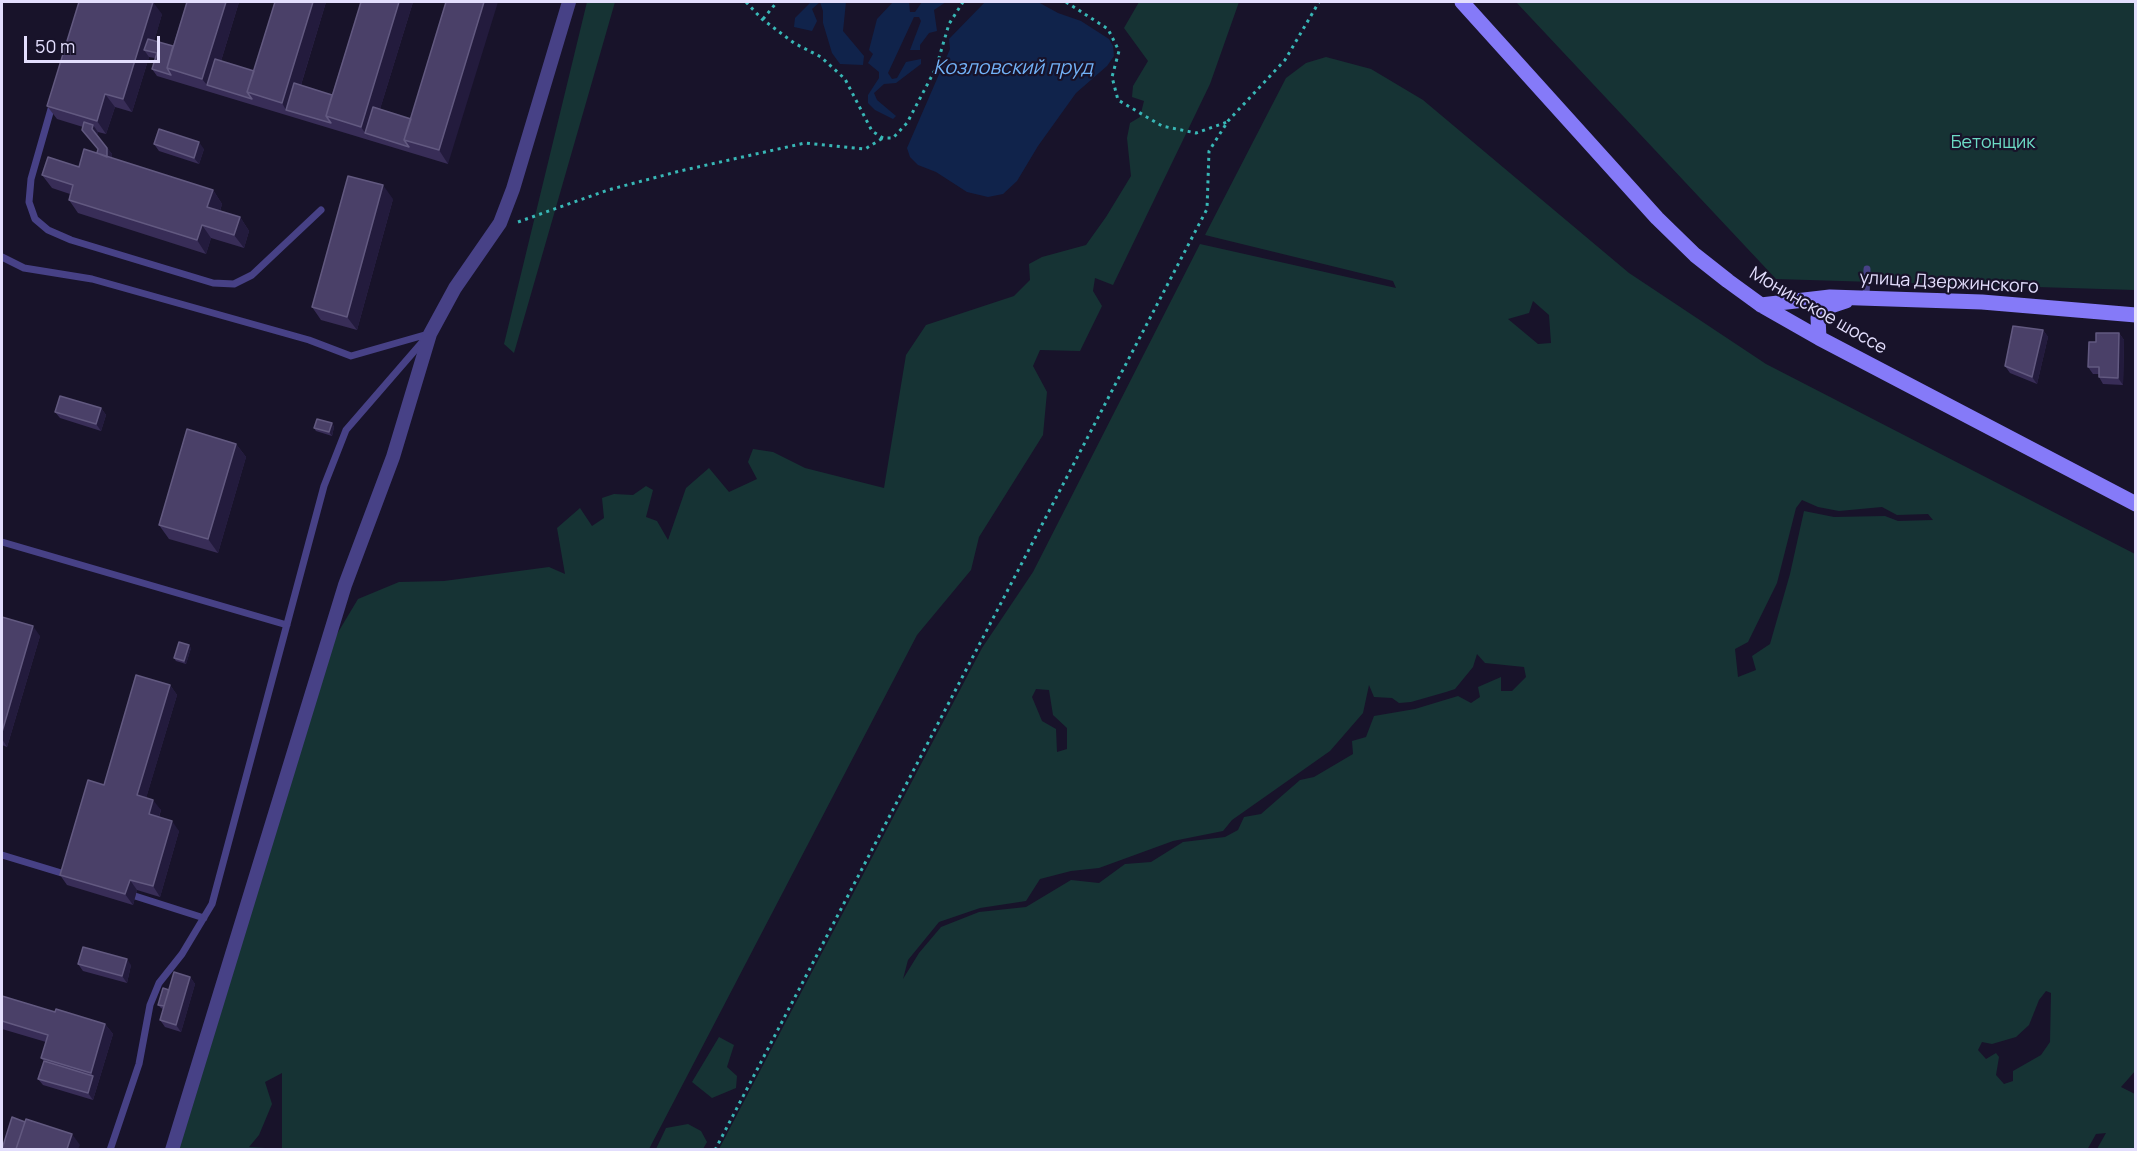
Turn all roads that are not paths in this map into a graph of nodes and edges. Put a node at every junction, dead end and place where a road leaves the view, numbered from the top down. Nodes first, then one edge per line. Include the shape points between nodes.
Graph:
1 (568, 2) edge
2 (1462, 2) edge
3 (56, 91) edge
4 (321, 210) dead end
5 (2, 257) edge
6 (1867, 269) dead end
7 (1863, 298) junction
8 (1761, 305) junction
9 (2136, 315) edge
10 (430, 334) junction
11 (1819, 338) junction
12 (2136, 504) edge
13 (2, 542) edge
14 (287, 625) junction
15 (2, 855) edge
16 (70, 876) edge
17 (135, 896) edge
18 (204, 918) junction
19 (110, 1149) edge
20 (172, 1149) edge

1 - 10 street via 500,223 455,288
2 - 8 main road, Монинское шоссе via 1658,218 1695,255
3 - 4 lane via 31,179 29,202 35,219 48,230 213,283 234,284 252,275
5 - 10 lane via 24,268 92,279 309,340 351,356
6 - 7 lane
7 - 8 main road, улица Дзержинского via 1830,297
7 - 9 main road, улица Дзержинского via 1982,302
7 - 11 main road via 1825,308 1818,318
8 - 11 main road, Монинское шоссе
10 - 14 lane via 346,430 324,486
10 - 20 street via 393,457 345,585
11 - 12 main road, Монинское шоссе
13 - 14 lane
14 - 18 lane via 212,904
15 - 16 lane
17 - 18 lane
18 - 19 lane via 159,983 150,1005 139,1064

